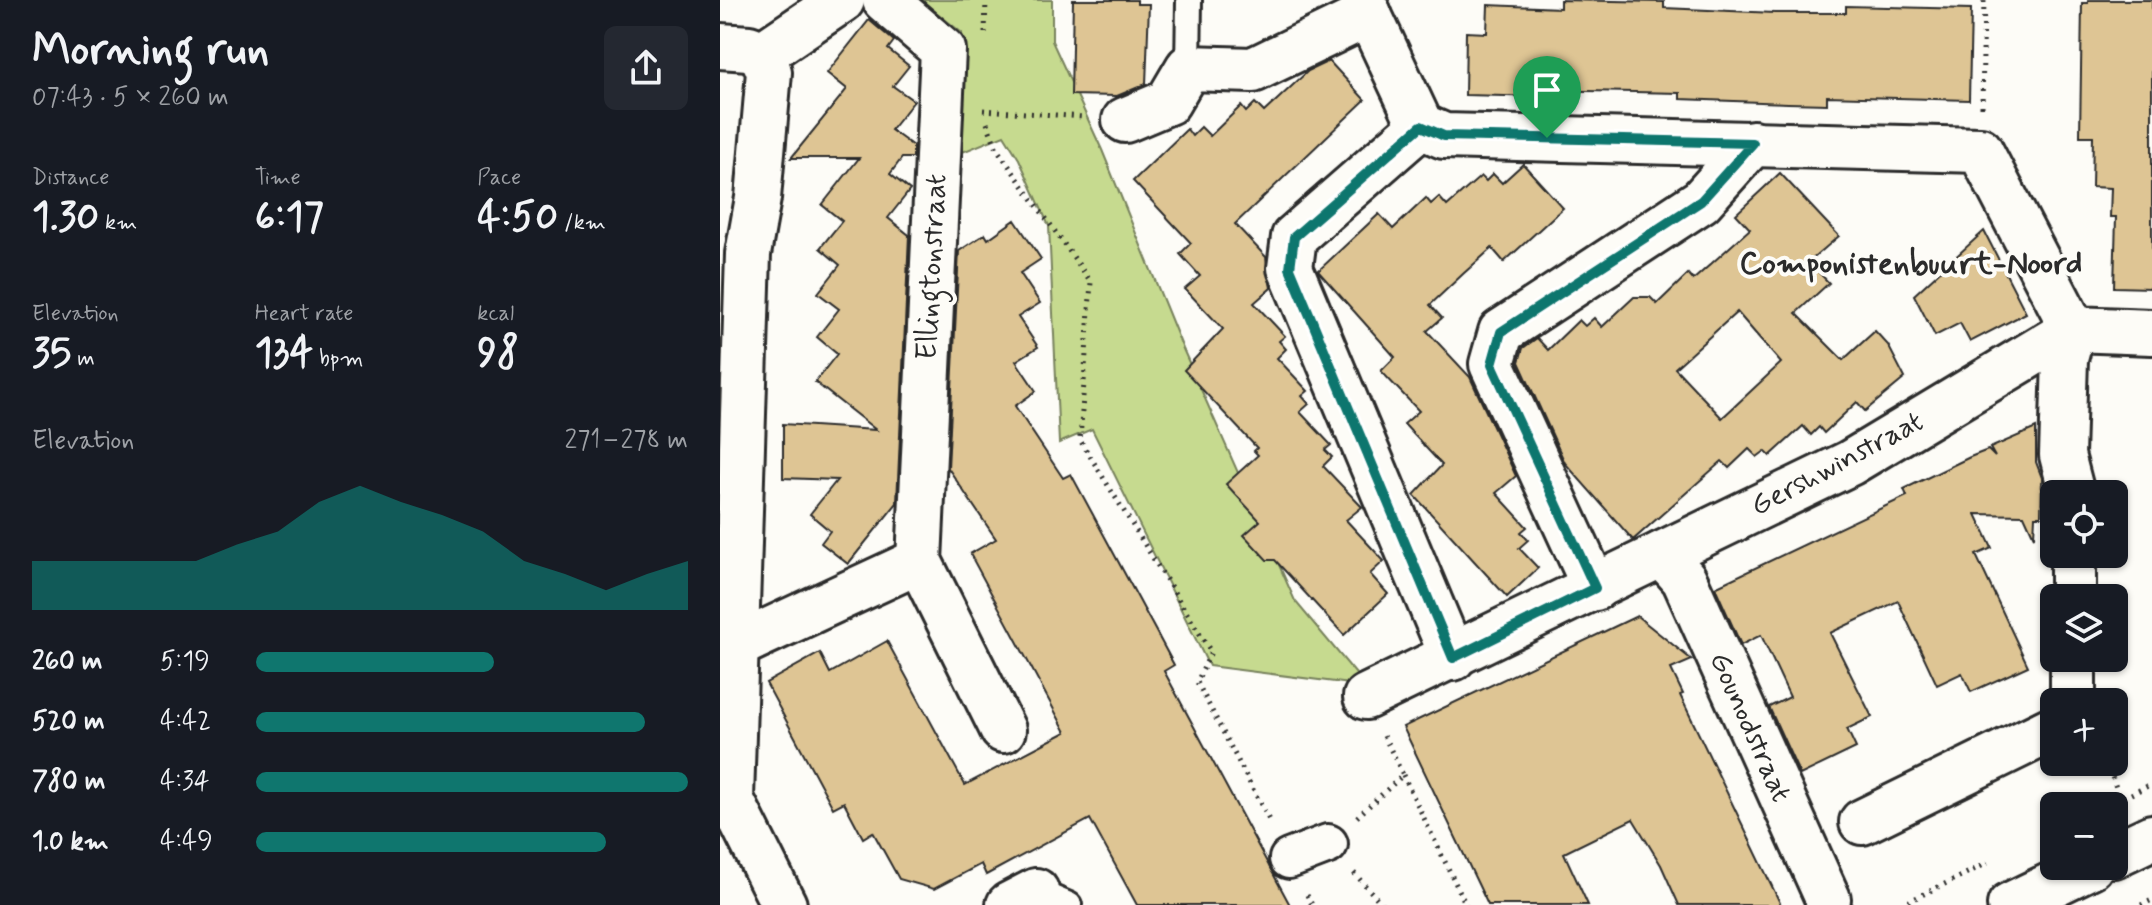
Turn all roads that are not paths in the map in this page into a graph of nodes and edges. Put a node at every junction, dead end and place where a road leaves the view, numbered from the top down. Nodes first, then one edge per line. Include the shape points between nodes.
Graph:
1 (842, 0) edge
2 (885, 0) edge
3 (1189, 0) edge
4 (1366, 7) edge
5 (741, 50) edge
6 (1188, 68) junction
7 (1125, 120) road end
8 (1421, 126) junction
9 (1753, 143) junction
10 (2073, 329) junction
11 (2152, 332) edge
12 (2068, 480) edge
13 (1662, 554) junction
14 (919, 561) junction
15 (729, 575) edge
16 (1595, 588) junction
17 (736, 646) junction
18 (1453, 658) junction
19 (1366, 697) road end
20 (1003, 730) dead end
21 (2040, 735) edge
22 (726, 799) edge
23 (1862, 822) dead end
24 (1328, 844) road end
25 (1289, 859) road end
26 (2062, 880) edge
27 (1828, 902) edge
28 (784, 905) edge
29 (2010, 905) edge

1 - 5 street
2 - 14 street, Ellingtonstraat via 943,50
3 - 6 lane
4 - 6 street via 1253,70
4 - 8 street
5 - 15 street via 769,72 748,254
6 - 7 street via 1168,102
8 - 9 street via 1444,136
8 - 18 street via 1294,237 1290,268
9 - 10 street via 1980,150
9 - 16 street via 1701,201 1501,332 1492,364
10 - 11 street
10 - 12 street via 2065,359 2062,455
10 - 13 street, Gershwinstraat via 1850,463
13 - 16 street, Gershwinstraat
13 - 27 street, Gounodstraat via 1684,579
14 - 17 street
14 - 20 street, Ellingtonstraat
15 - 17 street
16 - 18 street, Gershwinstraat
17 - 22 street
18 - 19 street, Gershwinstraat
21 - 23 street
22 - 28 street
24 - 25 street
26 - 29 street

